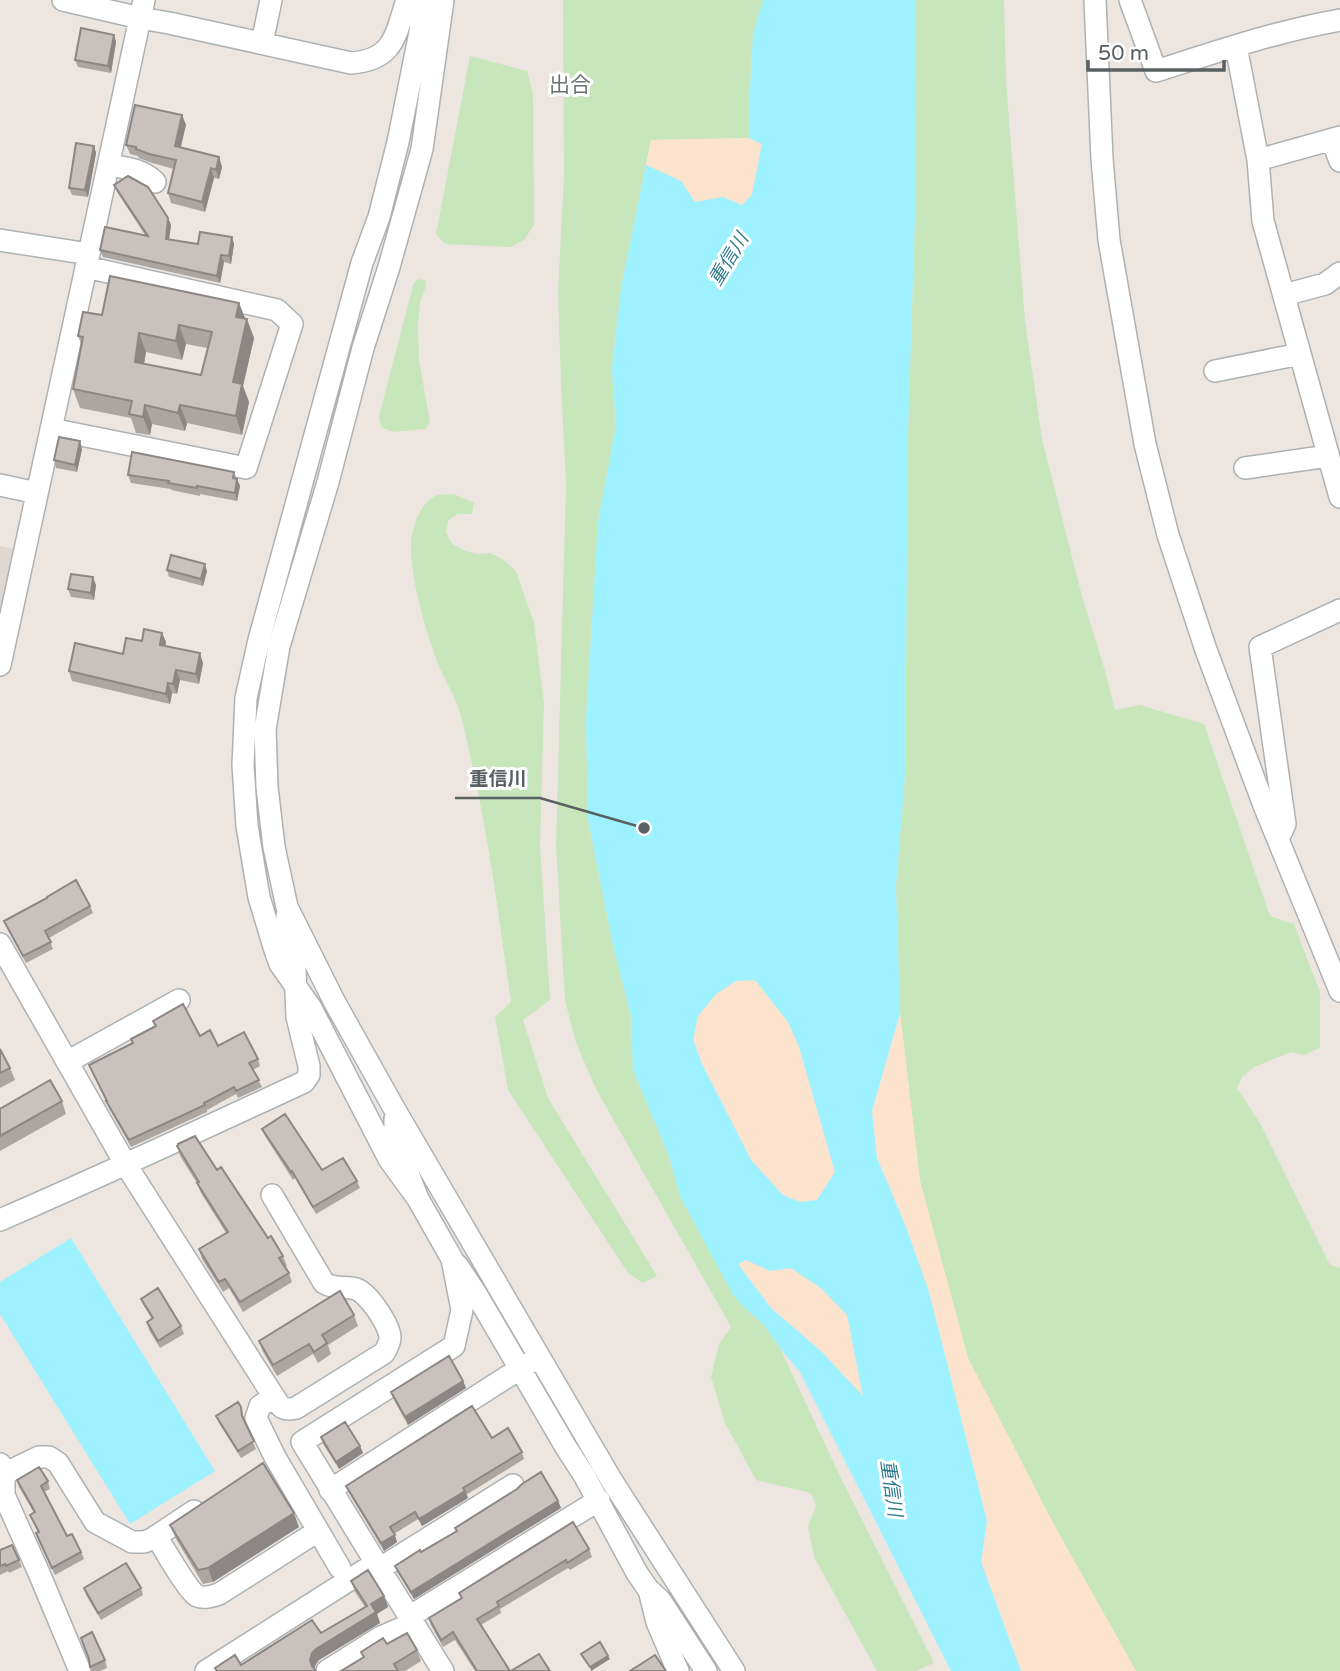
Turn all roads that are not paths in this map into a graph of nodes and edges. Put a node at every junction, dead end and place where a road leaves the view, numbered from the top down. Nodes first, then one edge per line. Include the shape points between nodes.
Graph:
1 (63, 0) edge
2 (271, 0) edge
3 (409, 0) edge
4 (423, 0) edge
5 (443, 0) edge
6 (1095, 0) edge
7 (1130, 0) edge
8 (142, 9) edge
9 (1340, 20) edge
10 (262, 43) junction
11 (1236, 46) junction
12 (1336, 138) edge
13 (1258, 160) junction
14 (1340, 160) edge
15 (108, 165) junction
16 (155, 182) dead end
17 (0, 240) edge
18 (88, 260) junction
19 (1340, 272) edge
20 (1284, 295) junction
21 (1300, 354) junction
22 (1215, 371) dead end
23 (51, 429) junction
24 (1328, 456) junction
25 (1245, 468) dead end
26 (0, 485) edge
27 (37, 493) junction
28 (1340, 497) edge
29 (1340, 610) edge
30 (0, 665) edge
31 (1278, 839) junction
32 (287, 907) junction
33 (1318, 939) junction
34 (0, 944) edge
35 (1340, 953) edge
36 (296, 987) junction
37 (1340, 991) edge
38 (180, 1000) dead end
39 (67, 1062) junction
40 (395, 1110) junction
41 (126, 1165) junction
42 (272, 1195) dead end
43 (418, 1199) junction
44 (0, 1220) edge
45 (452, 1259) junction
46 (540, 1357) junction
47 (520, 1368) junction
48 (274, 1397) junction
49 (275, 1457) junction
50 (2, 1469) edge
51 (253, 1471) edge
52 (513, 1485) dead end
53 (330, 1490) junction
54 (2, 1497) edge
55 (210, 1500) edge
56 (599, 1500) junction
57 (631, 1510) junction
58 (318, 1531) junction
59 (156, 1536) junction
60 (377, 1566) junction
61 (340, 1567) dead end
62 (648, 1589) junction
63 (411, 1620) junction
64 (80, 1671) edge
65 (206, 1671) edge
66 (327, 1671) edge
67 (443, 1671) edge
68 (678, 1671) edge
69 (706, 1671) edge
70 (734, 1671) edge

1 - 8 street
2 - 10 street
3 - 10 street via 393,42 373,59 351,63
4 - 36 street via 392,167 258,640 246,698 243,765 257,885 280,964
5 - 32 street via 422,149 279,646 265,729 274,846
6 - 31 street via 1109,240 1145,444 1168,534 1206,650
7 - 11 street via 1156,71
8 - 10 street via 169,23
8 - 15 street
9 - 11 street
11 - 13 street
12 - 13 street
12 - 14 street
13 - 20 street via 1263,221
15 - 16 street via 147,174
15 - 18 street
17 - 18 street
18 - 23 street
18 - 23 street via 277,310 292,324 246,468
19 - 20 street via 1325,284
20 - 21 street
21 - 22 street
21 - 24 street
23 - 27 street
24 - 25 street
24 - 28 street
26 - 27 street
27 - 30 street
29 - 31 street via 1260,647 1285,824
31 - 33 street
32 - 36 street
32 - 40 street
33 - 35 street via 1334,944
33 - 37 street
34 - 39 street
36 - 41 street via 297,1017 309,1066 304,1082
36 - 43 street via 389,1159
38 - 39 street
39 - 41 street
40 - 43 street via 395,1134
40 - 46 street
41 - 44 street
41 - 48 street
42 - 48 street via 324,1283 361,1292 390,1337 384,1353 296,1408 280,1407
43 - 45 street
45 - 47 street
45 - 53 street via 462,1310 454,1346 302,1442
46 - 47 street
46 - 57 street
47 - 53 street
47 - 56 street
48 - 49 street via 260,1406 256,1418
49 - 51 street
49 - 58 street
50 - 54 street
50 - 59 street via 49,1457 58,1463 95,1522 132,1542
52 - 60 street
53 - 60 street
54 - 64 street
55 - 59 street
56 - 62 street
56 - 63 street
57 - 62 street via 631,1531
57 - 70 street
58 - 59 street via 219,1594 207,1597 197,1596
58 - 61 street
60 - 63 street
60 - 65 street
62 - 68 street
62 - 69 street
63 - 66 street
63 - 67 street

